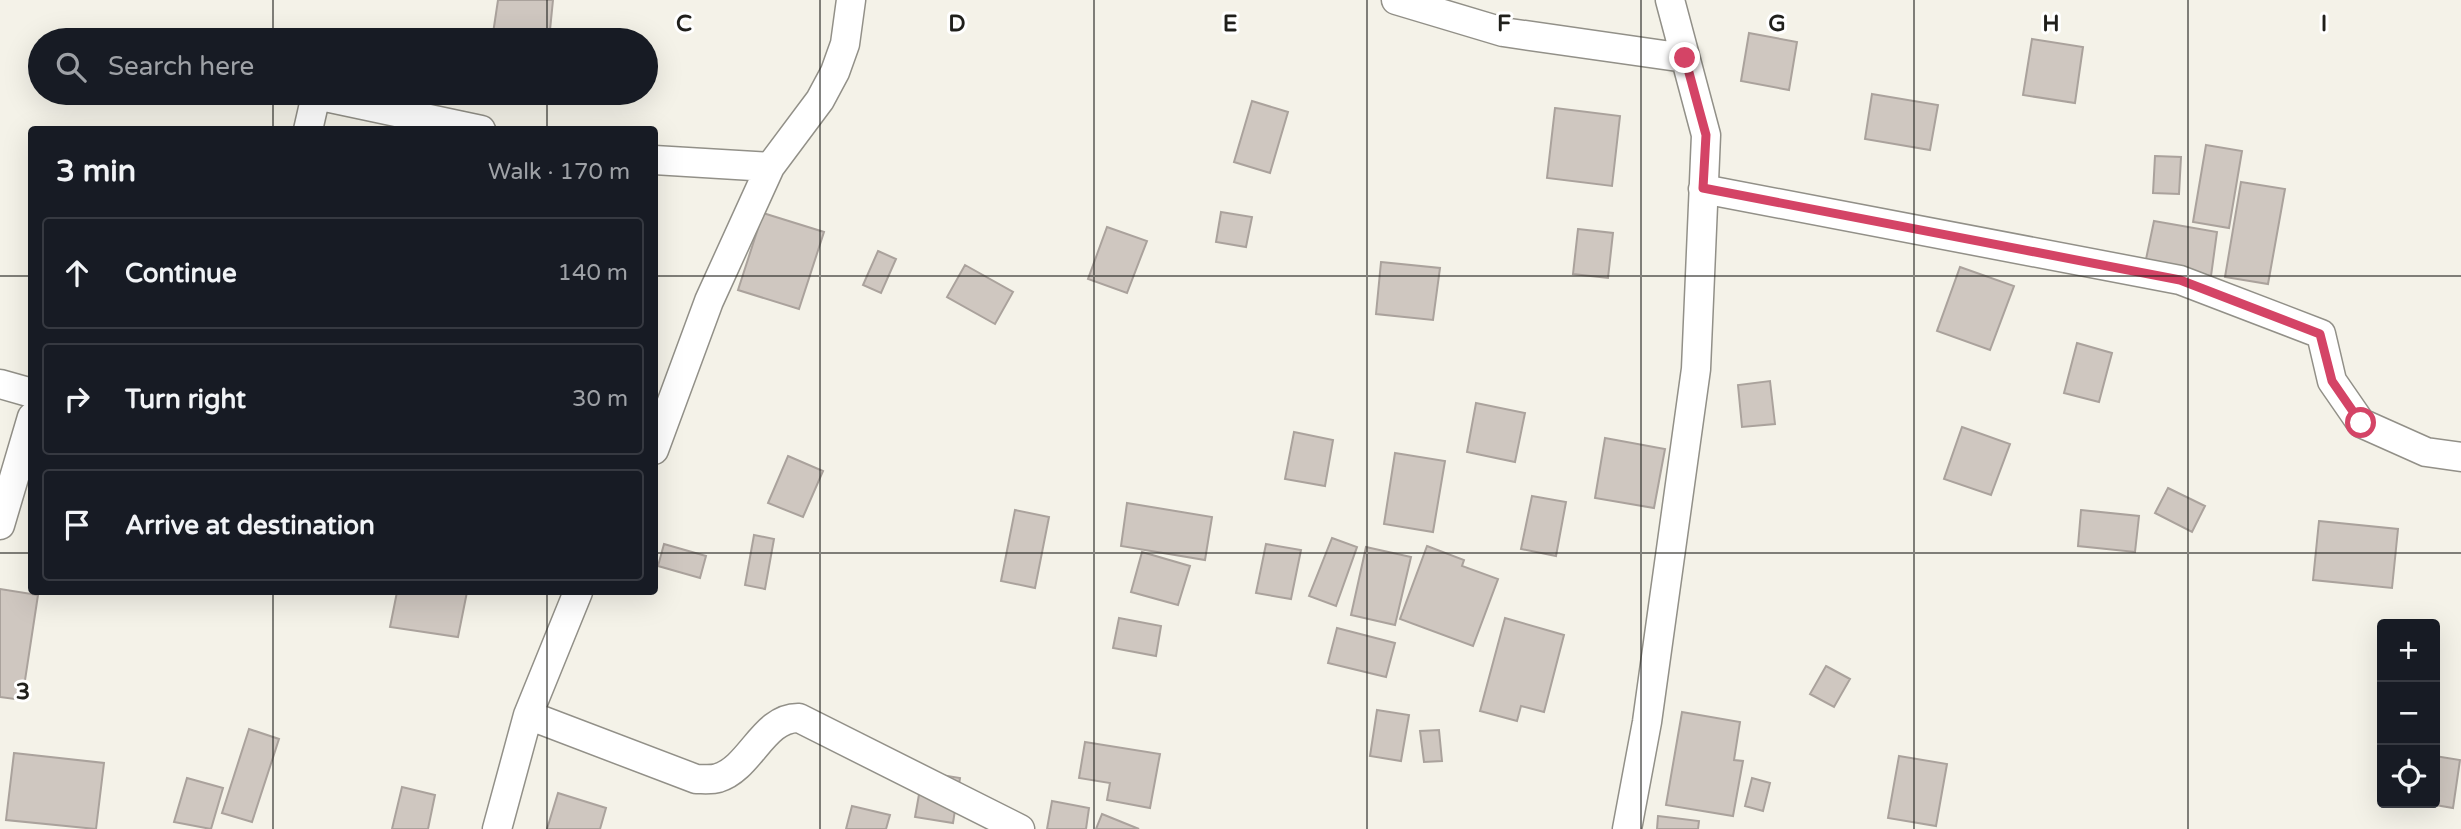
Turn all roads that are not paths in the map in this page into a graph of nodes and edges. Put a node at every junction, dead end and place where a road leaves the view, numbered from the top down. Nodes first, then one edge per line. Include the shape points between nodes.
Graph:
1 (851, 0) edge
2 (1396, 0) edge
3 (1670, 0) edge
4 (1685, 58) junction
5 (314, 105) edge
6 (363, 105) edge
7 (310, 126) edge
8 (462, 126) edge
9 (658, 160) edge
10 (770, 167) junction
11 (1703, 188) junction
12 (0, 384) edge
13 (28, 392) edge
14 (28, 430) edge
15 (658, 439) edge
16 (2461, 457) edge
17 (0, 525) edge
18 (577, 595) edge
19 (528, 715) junction
20 (497, 829) edge
21 (1020, 829) edge
22 (1627, 829) edge

1 - 10 street via 845,44 835,72
2 - 4 street via 1503,32
3 - 4 street
4 - 11 street via 1706,135
5 - 7 street
6 - 8 street
9 - 10 street
10 - 15 street via 709,301
11 - 16 street via 2180,280 2320,334 2332,381 2361,423 2426,452
11 - 22 street via 1696,369 1647,722
12 - 13 street
14 - 17 street
18 - 19 street
19 - 20 street
19 - 21 street via 696,779 717,779 781,721 799,718

